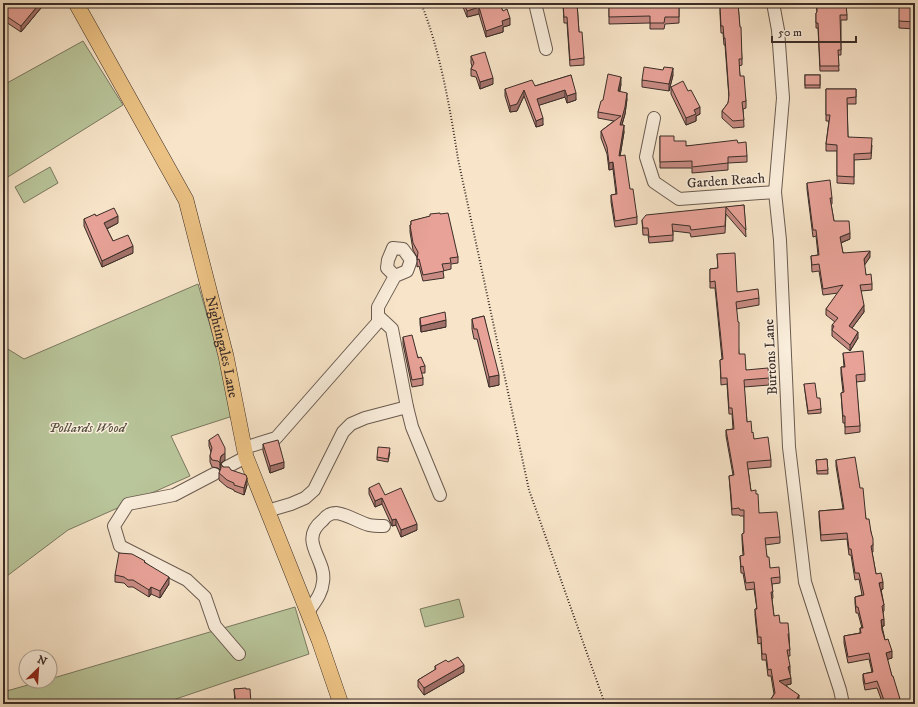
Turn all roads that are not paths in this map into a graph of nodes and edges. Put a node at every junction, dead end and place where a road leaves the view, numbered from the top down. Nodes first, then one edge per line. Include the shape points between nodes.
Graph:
1 (76, 3) edge
2 (536, 3) edge
3 (773, 3) edge
4 (546, 49) dead end
5 (654, 118) dead end
6 (775, 192) junction
7 (395, 276) dead end
8 (378, 316) junction
9 (407, 407) junction
10 (245, 453) junction
11 (227, 467) edge
12 (214, 474) dead end
13 (440, 495) dead end
14 (267, 511) junction
15 (384, 526) dead end
16 (308, 612) junction
17 (240, 654) dead end
18 (341, 704) edge
19 (844, 704) edge

1 - 10 main road, Nightingales Lane via 186,200 226,356
2 - 4 street
3 - 6 street, Burtons Lane via 778,30 783,98
5 - 6 street, Garden Reach via 646,157 654,182 679,199
6 - 19 street, Burtons Lane via 780,240 789,447 805,582
7 - 8 street via 378,307
8 - 9 street via 392,329
8 - 10 street via 378,322 276,438
9 - 13 street via 412,428
9 - 14 street via 351,424 342,432 314,490 305,498
10 - 11 street
10 - 14 main road, Nightingales Lane
12 - 17 street via 174,495 128,504 114,526 120,546 187,580 205,597 215,626
14 - 16 main road, Nightingales Lane
15 - 16 street via 369,525 335,513 317,525 312,535 314,549 324,574 318,597
16 - 18 main road, Nightingales Lane

